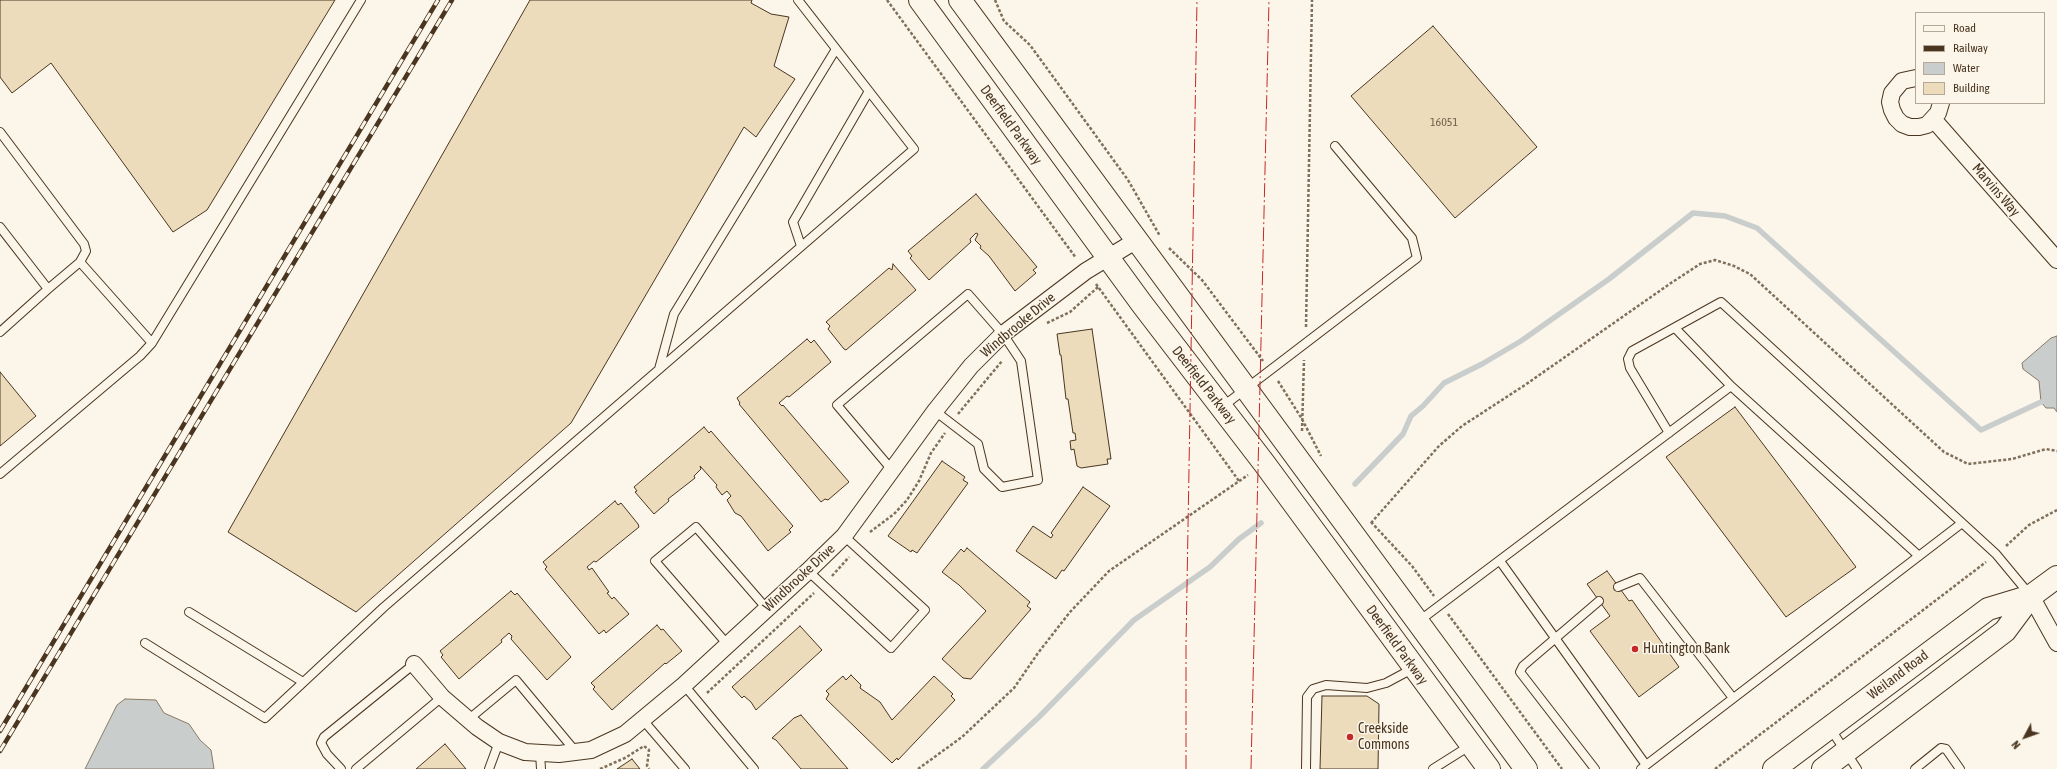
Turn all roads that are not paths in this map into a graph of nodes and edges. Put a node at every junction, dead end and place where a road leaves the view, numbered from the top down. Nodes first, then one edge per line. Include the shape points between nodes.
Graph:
1 (361, 0) edge
2 (798, 0) edge
3 (920, 0) edge
4 (960, 0) edge
5 (836, 49) junction
6 (1915, 78) edge
7 (868, 91) junction
8 (1941, 104) edge
9 (1934, 120) junction
10 (0, 132) edge
11 (1334, 146) dead end
12 (0, 227) edge
13 (1137, 240) junction
14 (801, 246) junction
15 (1108, 257) junction
16 (2057, 260) edge
17 (80, 262) junction
18 (48, 289) junction
19 (1675, 328) junction
20 (0, 332) edge
21 (1003, 334) junction
22 (152, 343) junction
23 (659, 369) junction
24 (1731, 386) junction
25 (1247, 390) junction
26 (1222, 408) junction
27 (935, 411) junction
28 (1669, 433) junction
29 (892, 470) junction
30 (0, 474) edge
31 (1962, 523) junction
32 (844, 536) junction
33 (1919, 556) junction
34 (1500, 561) junction
35 (808, 571) junction
36 (2057, 577) edge
37 (1618, 587) dead end
38 (2031, 596) junction
39 (1599, 601) dead end
40 (766, 609) junction
41 (189, 612) dead end
42 (1419, 622) junction
43 (1556, 639) junction
44 (145, 643) dead end
45 (2057, 643) edge
46 (728, 645) junction
47 (414, 664) joint
48 (1414, 668) junction
49 (303, 682) junction
50 (684, 685) junction
51 (442, 697) junction
52 (1733, 698) junction
53 (469, 719) junction
54 (643, 720) junction
55 (1829, 726) junction
56 (499, 742) junction
57 (1470, 744) junction
58 (576, 752) junction
59 (1852, 760) edge
60 (540, 761) edge
61 (1644, 767) edge
62 (341, 769) edge
63 (356, 769) edge
64 (489, 769) edge
65 (685, 769) edge
66 (754, 769) edge
67 (1306, 769) edge
68 (1433, 769) edge
69 (1489, 769) edge
70 (1526, 769) edge
71 (1595, 769) edge
72 (1774, 769) edge
73 (1823, 769) edge
74 (1915, 769) edge
75 (1960, 769) edge

1 - 22 lane
2 - 5 lane
3 - 15 main road, Deerfield Parkway
4 - 13 main road
5 - 7 lane
5 - 23 lane via 674,314
6 - 9 street via 1902,81 1896,86 1890,102 1892,110 1902,124 1910,127 1919,128
7 - 14 lane via 793,222
7 - 14 lane via 914,149
8 - 9 street
9 - 16 street, Marvins Way
10 - 17 lane via 84,244 86,251
11 - 25 lane via 1412,238 1416,258
12 - 18 lane
13 - 15 street, Windbrooke Drive
13 - 25 main road
14 - 23 lane
15 - 21 street, Windbrooke Drive
15 - 26 main road, Deerfield Parkway
17 - 18 lane
17 - 22 lane
18 - 20 lane
19 - 24 lane
19 - 28 lane via 1632,352 1628,360 1630,368
19 - 31 lane via 1721,302
21 - 27 street, Windbrooke Drive via 971,366
21 - 27 lane via 1021,361 1038,480 1002,487 984,469 978,444
21 - 29 lane via 968,294 837,405
22 - 30 lane via 140,356
23 - 49 lane via 390,602
24 - 28 lane
24 - 33 lane
25 - 26 lane
25 - 42 main road
26 - 48 main road, Deerfield Parkway
27 - 29 street, Windbrooke Drive
28 - 34 lane
29 - 32 street, Windbrooke Drive
31 - 33 lane
31 - 38 lane via 1996,554
32 - 35 street, Windbrooke Drive
32 - 35 lane via 925,610 891,648
33 - 52 lane
34 - 42 lane
34 - 43 lane
35 - 40 street, Windbrooke Drive
36 - 38 main road, Weiland Road
37 - 52 lane via 1640,578
38 - 45 street
38 - 55 main road, Weiland Road via 1988,608
38 - 59 main road, Weiland Road via 2005,631
39 - 43 lane
40 - 46 street, Windbrooke Drive
40 - 46 lane via 696,527 655,561
41 - 49 lane
42 - 70 main road
43 - 61 lane
43 - 71 lane via 1523,666 1520,672
44 - 49 lane via 266,718
46 - 50 street, Windbrooke Drive
47 - 51 street, Windbrooke Drive
47 - 62 lane via 324,737 321,743
48 - 57 main road, Deerfield Parkway
48 - 67 lane via 1386,683 1367,688 1326,685 1313,689 1307,697
50 - 54 street, Windbrooke Drive
50 - 66 lane
51 - 53 street, Windbrooke Drive
51 - 63 lane
52 - 61 lane
53 - 56 street, Windbrooke Drive
53 - 58 lane via 516,680
54 - 58 street, Windbrooke Drive via 625,734 591,750
54 - 65 lane
55 - 59 lane
55 - 72 main road, Weiland Road
56 - 60 street, Windbrooke Drive
56 - 64 lane
57 - 68 lane
57 - 69 main road, Deerfield Parkway
58 - 60 street, Windbrooke Drive via 559,754
59 - 73 main road, Weiland Road
74 - 75 lane via 1941,748 1946,749

